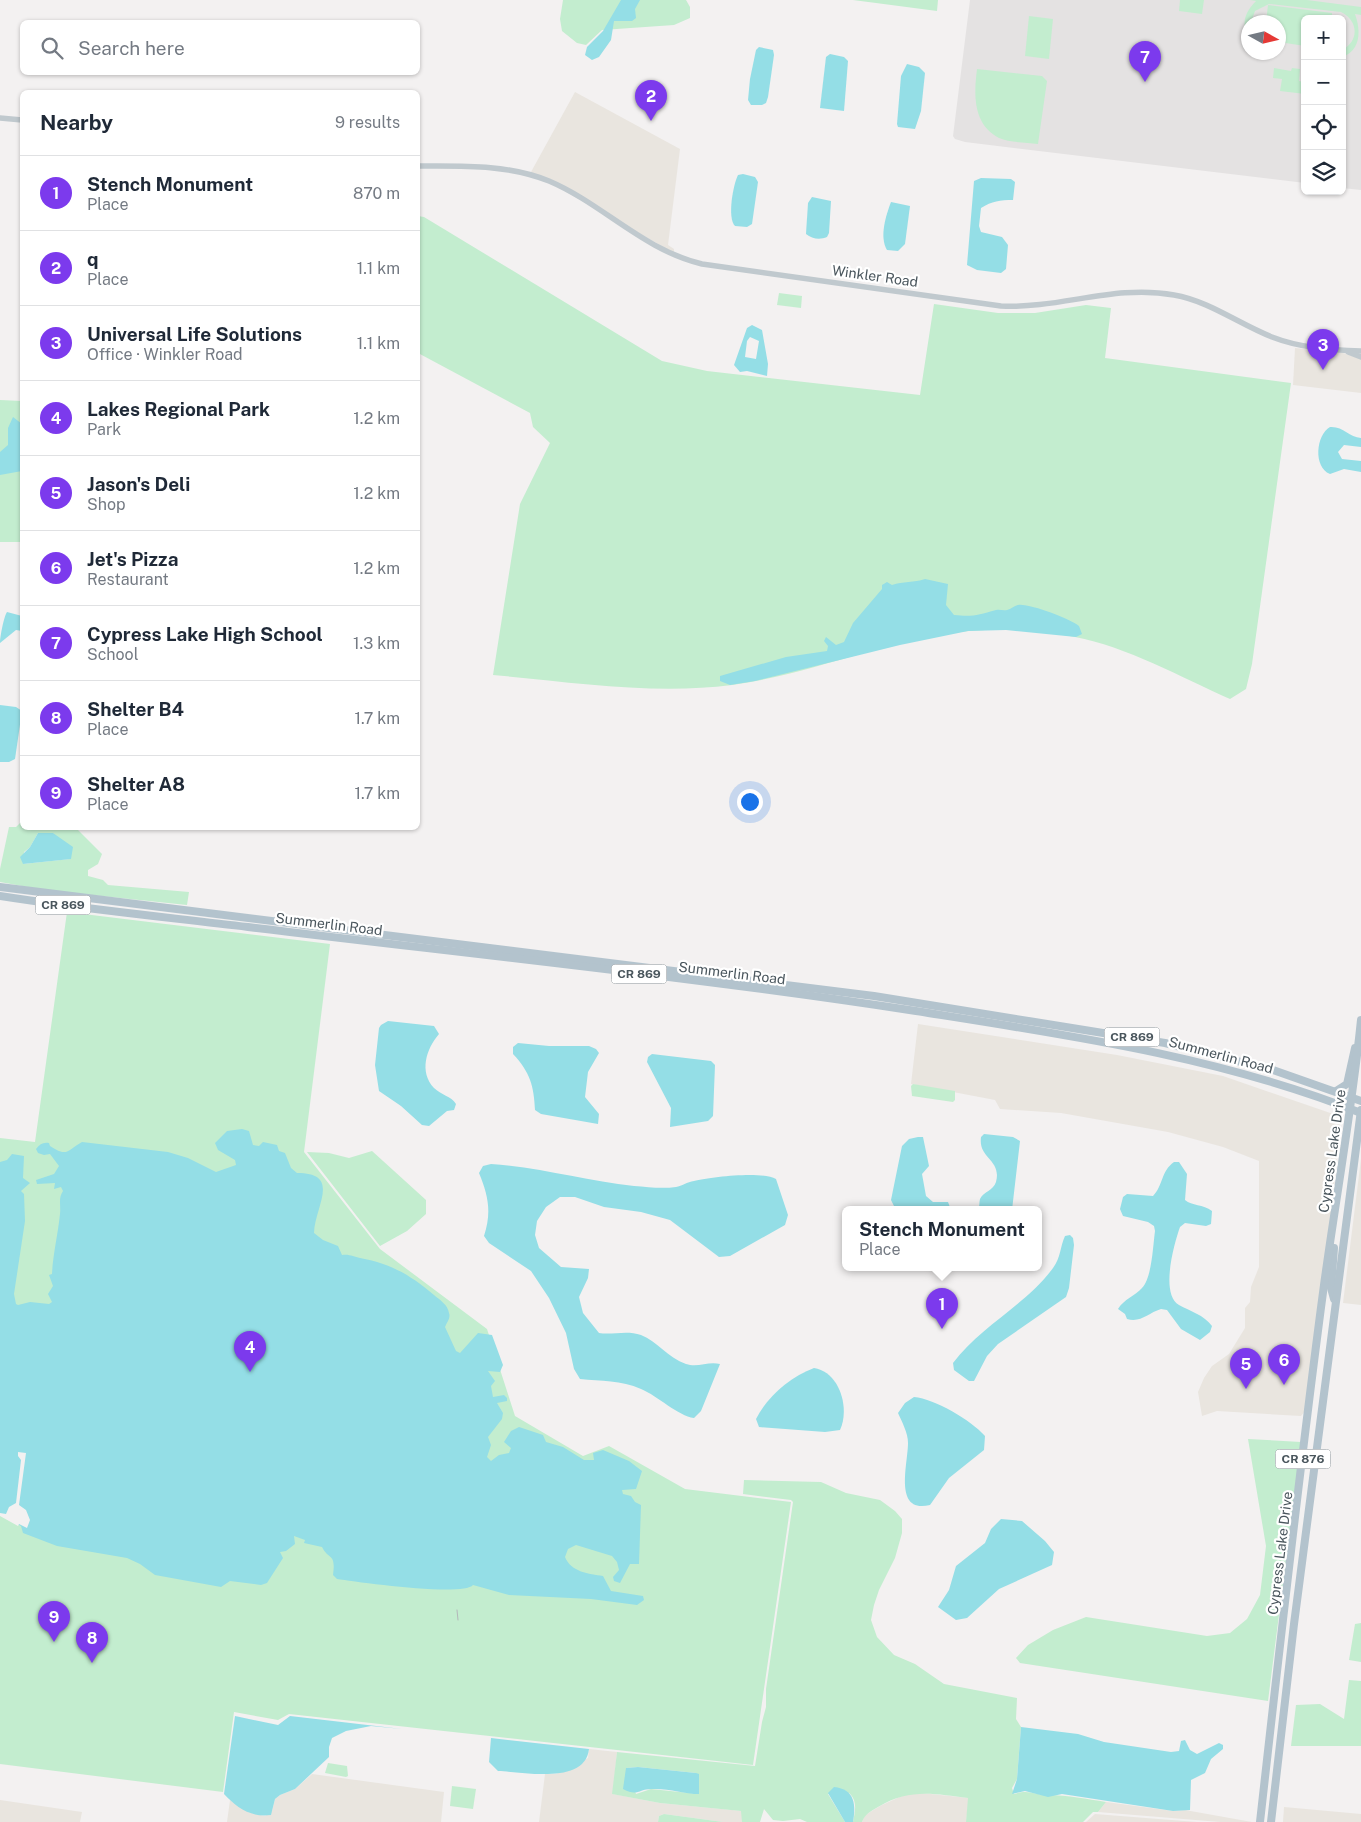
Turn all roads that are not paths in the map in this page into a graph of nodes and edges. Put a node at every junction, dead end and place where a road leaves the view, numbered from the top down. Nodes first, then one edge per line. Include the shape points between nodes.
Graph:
1 (0, 118) edge
2 (20, 120) edge
3 (420, 166) edge
4 (1342, 350) junction
5 (1361, 351) edge
6 (1361, 357) edge
7 (0, 889) edge
8 (0, 896) edge
9 (1361, 1020) edge
10 (1359, 1037) junction
11 (1335, 1091) junction
12 (1353, 1097) junction
13 (1361, 1101) edge
14 (1350, 1108) junction
15 (1361, 1112) edge
16 (1331, 1242) junction
17 (1336, 1302) junction
18 (1289, 1579) junction
19 (1294, 1624) junction
20 (1260, 1822) edge
21 (1271, 1822) edge

1 - 2 street
3 - 4 street, Winkler Road via 497,168 538,177 569,191 661,249 702,264 1001,306 1040,305 1120,292 1157,292 1196,302 1281,340 1308,347
4 - 5 street, Winkler Road
4 - 6 street, Winkler Road
7 - 11 main road, Summerlin Road / CR 869 via 874,996 1165,1043 1238,1060
8 - 14 main road, Summerlin Road / CR 869 via 794,993 955,1018 1173,1054
9 - 10 main road, Cypress Lake Drive / CR 876
10 - 11 main road via 1347,1084
10 - 12 main road, Cypress Lake Drive / CR 876
11 - 12 main road, Summerlin Road / CR 869
12 - 13 main road, Summerlin Road / CR 869
12 - 14 main road, Cypress Lake Drive / CR 876
14 - 15 main road, Summerlin Road / CR 869
14 - 16 main road, Cypress Lake Drive / CR 876
15 - 17 main road, Cypress Lake Drive / CR 876
16 - 17 main road via 1334,1257 1332,1288
16 - 18 main road, Cypress Lake Drive / CR 876
17 - 19 main road, Cypress Lake Drive / CR 876
18 - 19 main road via 1294,1588 1291,1617
18 - 20 main road, Cypress Lake Drive / CR 876
19 - 21 main road, Cypress Lake Drive / CR 876

